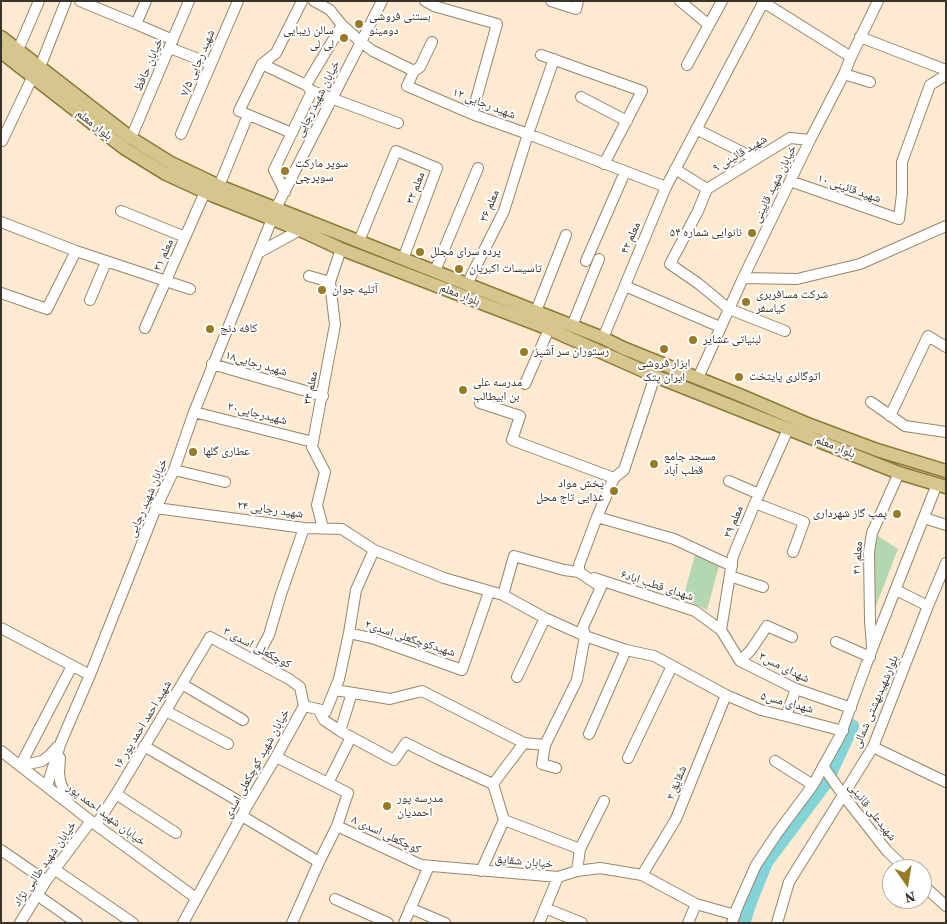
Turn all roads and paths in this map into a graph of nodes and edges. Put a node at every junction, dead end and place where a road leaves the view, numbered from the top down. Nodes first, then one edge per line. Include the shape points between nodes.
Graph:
1 (39, 1) edge
2 (66, 1) edge
3 (80, 1) edge
4 (146, 1) edge
5 (189, 1) edge
6 (238, 1) edge
7 (302, 1) edge
8 (314, 1) edge
9 (382, 1) edge
10 (425, 1) edge
11 (551, 1) edge
12 (578, 1) edge
13 (680, 1) edge
14 (722, 1) edge
15 (878, 1) edge
16 (764, 2) edge
17 (136, 24) junction
18 (342, 25) junction
19 (709, 26) junction
20 (1, 37) edge
21 (860, 37) junction
22 (432, 42) dead end
23 (362, 43) junction
24 (171, 44) junction
25 (18, 50) junction
26 (1, 52) edge
27 (542, 55) dead end
28 (850, 57) junction
29 (554, 59) junction
30 (211, 64) junction
31 (262, 64) junction
32 (687, 65) dead end
33 (946, 70) edge
34 (414, 71) junction
35 (36, 72) junction
36 (844, 74) junction
37 (946, 75) edge
38 (870, 82) dead end
39 (309, 88) junction
40 (581, 97) dead end
41 (332, 99) junction
42 (472, 114) junction
43 (248, 115) junction
44 (627, 121) junction
45 (398, 123) dead end
46 (696, 129) junction
47 (292, 133) junction
48 (181, 134) dead end
49 (528, 134) junction
50 (131, 138) junction
51 (810, 140) junction
52 (2, 141) edge
53 (756, 159) junction
54 (604, 164) junction
55 (478, 168) dead end
56 (675, 169) junction
57 (625, 172) junction
58 (790, 181) junction
59 (219, 186) junction
60 (666, 188) junction
61 (708, 189) junction
62 (205, 192) junction
63 (285, 192) junction
64 (121, 211) dead end
65 (274, 214) junction
66 (1, 222) edge
67 (946, 226) edge
68 (300, 230) junction
69 (566, 235) dead end
70 (185, 237) junction
71 (359, 241) junction
72 (341, 248) junction
73 (76, 251) junction
74 (258, 253) junction
75 (403, 258) junction
76 (599, 259) dead end
77 (586, 261) dead end
78 (106, 262) junction
79 (435, 272) junction
80 (310, 276) dead end
81 (743, 278) junction
82 (166, 281) junction
83 (330, 282) junction
84 (467, 284) junction
85 (625, 286) junction
86 (190, 289) dead end
87 (1, 293) edge
88 (90, 300) dead end
89 (729, 309) junction
90 (536, 311) junction
91 (572, 326) junction
92 (145, 328) dead end
93 (720, 328) junction
94 (549, 329) junction
95 (785, 331) dead end
96 (603, 338) junction
97 (946, 348) edge
98 (622, 354) junction
99 (212, 364) junction
100 (655, 376) junction
101 (698, 378) junction
102 (525, 384) dead end
103 (323, 396) junction
104 (871, 402) dead end
105 (480, 403) dead end
106 (194, 412) junction
107 (890, 416) junction
108 (803, 428) junction
109 (788, 429) junction
110 (946, 432) edge
111 (314, 442) junction
112 (174, 470) junction
113 (946, 471) edge
114 (899, 473) junction
115 (614, 478) junction
116 (729, 481) dead end
117 (225, 482) dead end
118 (942, 486) edge
119 (757, 498) junction
120 (156, 508) junction
121 (597, 518) junction
122 (924, 518) junction
123 (946, 525) edge
124 (304, 528) junction
125 (323, 528) junction
126 (374, 550) junction
127 (792, 552) dead end
128 (946, 564) edge
129 (731, 571) junction
130 (580, 573) junction
131 (763, 587) dead end
132 (898, 591) junction
133 (489, 592) junction
134 (503, 595) junction
135 (928, 606) junction
136 (546, 618) junction
137 (1, 628) edge
138 (721, 630) junction
139 (349, 633) junction
140 (585, 636) junction
141 (210, 637) joint
142 (792, 637) dead end
143 (836, 642) dead end
144 (626, 650) junction
145 (871, 653) junction
146 (255, 661) junction
147 (740, 661) junction
148 (72, 666) junction
149 (672, 666) junction
150 (90, 675) junction
151 (517, 677) dead end
152 (182, 684) junction
153 (335, 690) junction
154 (796, 690) junction
155 (352, 693) junction
156 (726, 696) junction
157 (304, 706) junction
158 (851, 708) junction
159 (318, 709) junction
160 (166, 711) junction
161 (786, 716) junction
162 (243, 720) dead end
163 (340, 731) junction
164 (843, 731) junction
165 (590, 734) dead end
166 (351, 737) junction
167 (61, 742) junction
168 (524, 743) junction
169 (228, 744) dead end
170 (545, 745) junction
171 (144, 746) junction
172 (874, 746) junction
173 (1, 751) edge
174 (276, 757) junction
175 (628, 758) dead end
176 (775, 761) dead end
177 (20, 766) junction
178 (823, 766) junction
179 (556, 768) dead end
180 (946, 782) edge
181 (328, 783) junction
182 (494, 784) junction
183 (813, 785) junction
184 (46, 786) junction
185 (116, 794) junction
186 (843, 795) junction
187 (604, 801) dead end
188 (69, 803) junction
189 (247, 806) junction
190 (242, 816) junction
191 (504, 820) junction
192 (93, 823) junction
193 (337, 826) junction
194 (176, 833) dead end
195 (580, 849) junction
196 (1, 850) edge
197 (895, 859) edge
198 (319, 862) junction
199 (425, 866) junction
200 (54, 869) junction
201 (481, 871) junction
202 (577, 871) junction
203 (642, 875) junction
204 (558, 877) junction
205 (46, 881) junction
206 (932, 893) edge
207 (37, 895) junction
208 (196, 898) junction
209 (335, 899) dead end
210 (696, 904) junction
211 (946, 906) edge
212 (410, 908) junction
213 (545, 908) junction
214 (734, 919) edge
215 (20, 923) edge
216 (78, 923) edge
217 (133, 923) edge
218 (183, 923) edge
219 (292, 923) edge
220 (388, 923) edge
221 (404, 923) edge
222 (445, 923) edge
223 (539, 923) edge
224 (582, 923) edge
225 (688, 923) edge
226 (777, 923) edge

1 - 25 street
2 - 35 street
3 - 17 street
4 - 17 street
5 - 24 street, خیابان حافظ
6 - 30 street, شهید رجایی ۷/۵
7 - 31 street via 276,53
8 - 18 street via 330,10
9 - 23 street, خیابان شهید رجایی
10 - 42 street via 497,24
11 - 12 street via 576,9
13 - 19 street
14 - 19 street
15 - 21 street, خیابان شهید قایینی
16 - 28 street
16 - 46 street, معلم ۴۲
17 - 24 street
18 - 23 street
18 - 39 street
19 - 32 street
20 - 25 main road, بلوار معلم
21 - 28 street, خیابان شهید قایینی
21 - 33 street
22 - 34 street via 420,67
23 - 34 street
23 - 41 street, خیابان شهید رجایی
24 - 30 street
24 - 50 street, خیابان حافظ
25 - 35 main road, بلوار معلم
26 - 35 main road, بلوار معلم
27 - 29 street
28 - 36 street, خیابان شهید قایینی
29 - 44 street via 642,91
29 - 49 street, معلم ۳۶
30 - 48 street, شهید رجایی ۷/۵
31 - 39 street
31 - 43 street via 239,111
34 - 42 street, شهید رجایی ۱۲ via 407,86
35 - 50 main road, بلوار معلم
35 - 52 street
35 - 62 main road, بلوار معلم via 124,148 166,174
36 - 38 street
36 - 51 street, خیابان شهید قایینی
37 - 58 street, شهید قائینی ۱۰ via 930,85 902,162 899,220
39 - 41 street
39 - 47 street
40 - 44 street
41 - 45 street
41 - 63 street, خیابان شهید رجایی
42 - 49 street, شهید رجایی ۱۲
43 - 47 street
43 - 59 street
44 - 54 street
46 - 53 street
46 - 56 street, معلم ۴۲
47 - 63 street via 274,170
49 - 54 street, شهید رجایی ۱۲
49 - 84 street, معلم ۳۶ via 504,210
50 - 59 main road, بلوار معلم via 171,163
51 - 53 street, شهید قائینی ۹ via 790,138
51 - 58 street, خیابان شهید قایینی
53 - 61 street, شهید قائینی ۹
54 - 57 street, شهید رجایی ۱۲
55 - 79 street
56 - 60 street, معلم ۴۲
56 - 61 street
57 - 60 street
57 - 77 street
58 - 81 street, خیابان شهید قایینی
59 - 65 main road, بلوار معلم
60 - 85 street, معلم ۴۲
61 - 89 street, شهید قائینی ۹ via 670,264
62 - 65 main road, بلوار معلم
62 - 70 street, معلم ۳۱
63 - 65 street, خیابان شهید رجایی
64 - 70 street
65 - 68 main road, بلوار معلم
65 - 71 main road, بلوار معلم
65 - 74 street, خیابان شهید رجایی
66 - 73 street
67 - 81 street via 860,264 797,279
68 - 72 main road, بلوار معلم
68 - 74 street
69 - 90 street
70 - 82 street, معلم ۳۱
71 - 75 main road, بلوار معلم
71 - 75 street, معلم ۳۲ via 396,151 437,168
72 - 83 street, معلم ۳۳
72 - 94 main road, بلوار معلم
73 - 78 street
73 - 87 street via 47,310
74 - 99 street, خیابان شهید رجایی
75 - 79 main road, بلوار معلم
76 - 91 street
78 - 82 street
78 - 88 street
79 - 84 main road, بلوار معلم
80 - 83 street
81 - 89 street, خیابان شهید قایینی
82 - 86 street
82 - 92 street, معلم ۳۱
83 - 103 street, معلم ۳۳ via 335,325
84 - 90 main road, بلوار معلم
85 - 93 street
85 - 96 street, معلم ۴۲
89 - 93 street, خیابان شهید قایینی
89 - 95 street
90 - 91 main road, بلوار معلم
91 - 96 main road, بلوار معلم
93 - 101 street, خیابان شهید قایینی
94 - 98 main road, بلوار معلم
94 - 102 street
96 - 98 main road, بلوار معلم
97 - 107 street via 928,336
98 - 100 main road, بلوار معلم
98 - 101 main road, بلوار معلم
99 - 103 street, شهید رجایی۱۸
99 - 106 street, خیابان شهید رجایی
100 - 109 main road, بلوار معلم
100 - 115 street via 624,470
101 - 108 main road, بلوار معلم via 742,396
103 - 111 street, معلم ۳۳
104 - 107 street
105 - 115 street via 520,416 512,440
106 - 111 street, شهیدرجایی۲۰
106 - 112 street, خیابان شهید رجایی
107 - 110 street via 905,426
108 - 109 main road, بلوار معلم
108 - 113 main road, بلوار معلم
108 - 114 main road, بلوار معلم
109 - 119 street, معلم ۳۹
111 - 125 street, معلم ۳۳ via 312,447 325,472 317,505
112 - 117 street
112 - 120 street, خیابان شهید رجایی
114 - 118 main road, بلوار معلم
114 - 145 street, معلم ۴۱ via 872,533 869,552
115 - 121 street
116 - 119 street
118 - 122 street, بلوارشهیدبهشتی شمالی
119 - 127 street via 804,522
119 - 129 street, معلم ۳۹ via 733,556
120 - 124 street, شهید رجایی ۲۴
120 - 150 street, خیابان شهید رجایی
121 - 129 street via 674,539
121 - 130 street via 579,565
122 - 123 street
122 - 132 street, بلوارشهیدبهشتی شمالی
124 - 125 street, شهید رجایی ۲۴
124 - 146 street via 269,635
125 - 126 street, شهید رجایی ۲۴ via 342,529
126 - 133 street, شهید رجایی ۲۴
126 - 139 street via 356,590
128 - 135 street, بلوارشهیدبهشتی شمالی
129 - 131 street
129 - 138 street, معلم ۳۹
130 - 134 street, شهدای قطب اباد۶ via 514,556
130 - 138 street, شهدای قطب اباد۶ via 695,611
130 - 140 street via 601,587 583,627
132 - 135 street
132 - 145 street, بلوارشهیدبهشتی شمالی
133 - 134 street, شهید رجایی ۲۴
133 - 139 street, شهیدکوچکعلی اسدی۲ via 462,670
134 - 136 street, شهید رجایی ۲۴
135 - 172 street, بلوارشهیدبهشتی شمالی
136 - 140 street, شهدای مس۵
136 - 151 street
137 - 148 street
138 - 147 street, شهدای مس۳
139 - 153 street
140 - 144 street, شهدای مس۵
140 - 170 street via 577,680
141 - 146 street, کوچکعلی اسدی ۳
141 - 152 street, شهید احمد احمد پور ۱۶
142 - 147 street via 767,626
143 - 145 street
144 - 149 street, شهدای مس۵ via 654,656
144 - 165 street
145 - 158 street, بلوارشهیدبهشتی شمالی
146 - 157 street, کوچکعلی اسدی ۳ via 300,687
147 - 154 street, شهدای مس۳
148 - 150 street
148 - 177 street
149 - 156 street, شهدای مس۵
149 - 175 street
150 - 167 street, خیابان شهید رجایی
152 - 160 street, شهید احمد احمد پور ۱۶
152 - 162 street
153 - 155 street
153 - 159 street via 326,711
154 - 158 street, شهدای مس۳
154 - 161 street
155 - 163 street
155 - 168 street via 390,699 422,691
156 - 161 street, شهدای مس۵ via 760,710
156 - 203 street, شقایق ۲ via 676,819
157 - 159 street, خیابان شهید کوچکعلی اسدی
157 - 174 street, خیابان شهید کوچکعلی اسدی
158 - 164 street, بلوارشهیدبهشتی شمالی
159 - 163 street via 324,720
160 - 169 street
160 - 171 street, شهید احمد احمد پور ۱۶
161 - 164 street, شهدای مس۵
163 - 166 street
164 - 178 street, بلوارشهیدبهشتی شمالی
166 - 181 street
166 - 182 street via 394,760 406,743
167 - 177 street via 42,760
167 - 184 street, خیابان شهید رجایی
167 - 188 street via 59,772
168 - 170 street
168 - 182 street
170 - 179 street via 542,764
171 - 185 street, شهید احمد احمد پور ۱۶
171 - 189 street
172 - 180 street
172 - 186 street, بلوارشهیدبهشتی شمالی
173 - 177 street, خیابان شهید احمد پور
174 - 181 street, کوچکعلی اسدی ۸
174 - 189 street, خیابان شهید کوچکعلی اسدی
176 - 183 street
177 - 184 street, خیابان شهید احمد پور
178 - 183 street, بلوارشهیدبهشتی شمالی
178 - 186 street, شهیدعلی قائینی
181 - 193 street, کوچکعلی اسدی ۸ via 348,793
182 - 191 street
183 - 214 street, بلوارشهیدبهشتی شمالی via 756,865
184 - 188 street, خیابان شهید احمد پور
185 - 192 street, شهید احمد احمد پور ۱۶
185 - 194 street
186 - 197 street, شهیدعلی قائینی
186 - 226 street, بلوارشهیدبهشتی شمالی via 789,882
187 - 195 street
188 - 192 street, خیابان شهید احمد پور
189 - 190 street, خیابان شهید کوچکعلی اسدی
190 - 198 street
190 - 208 street, خیابان شهید کوچکعلی اسدی
191 - 195 street
191 - 201 street
192 - 200 street, خیابان شهید طالبی نژاد
192 - 208 street, خیابان شهید احمد پور
193 - 198 street
193 - 199 street, کوچکعلی اسدی ۸
195 - 202 street
196 - 205 street
198 - 219 street
199 - 201 street, خیابان شقایق
199 - 212 street
200 - 205 street, خیابان شهید طالبی نژاد
200 - 217 street
201 - 204 street, خیابان شقایق
202 - 203 street, خیابان شقایق via 600,868
202 - 204 street, خیابان شقایق
203 - 210 street, خیابان شقایق
204 - 213 street
205 - 207 street, خیابان شهید طالبی نژاد
206 - 211 street
207 - 215 street, خیابان شهید طالبی نژاد
207 - 216 street
208 - 218 street, خیابان شهید کوچکعلی اسدی
209 - 220 street
210 - 214 street, خیابان شقایق
210 - 225 street
212 - 221 street
212 - 222 street
213 - 223 street
213 - 224 street

